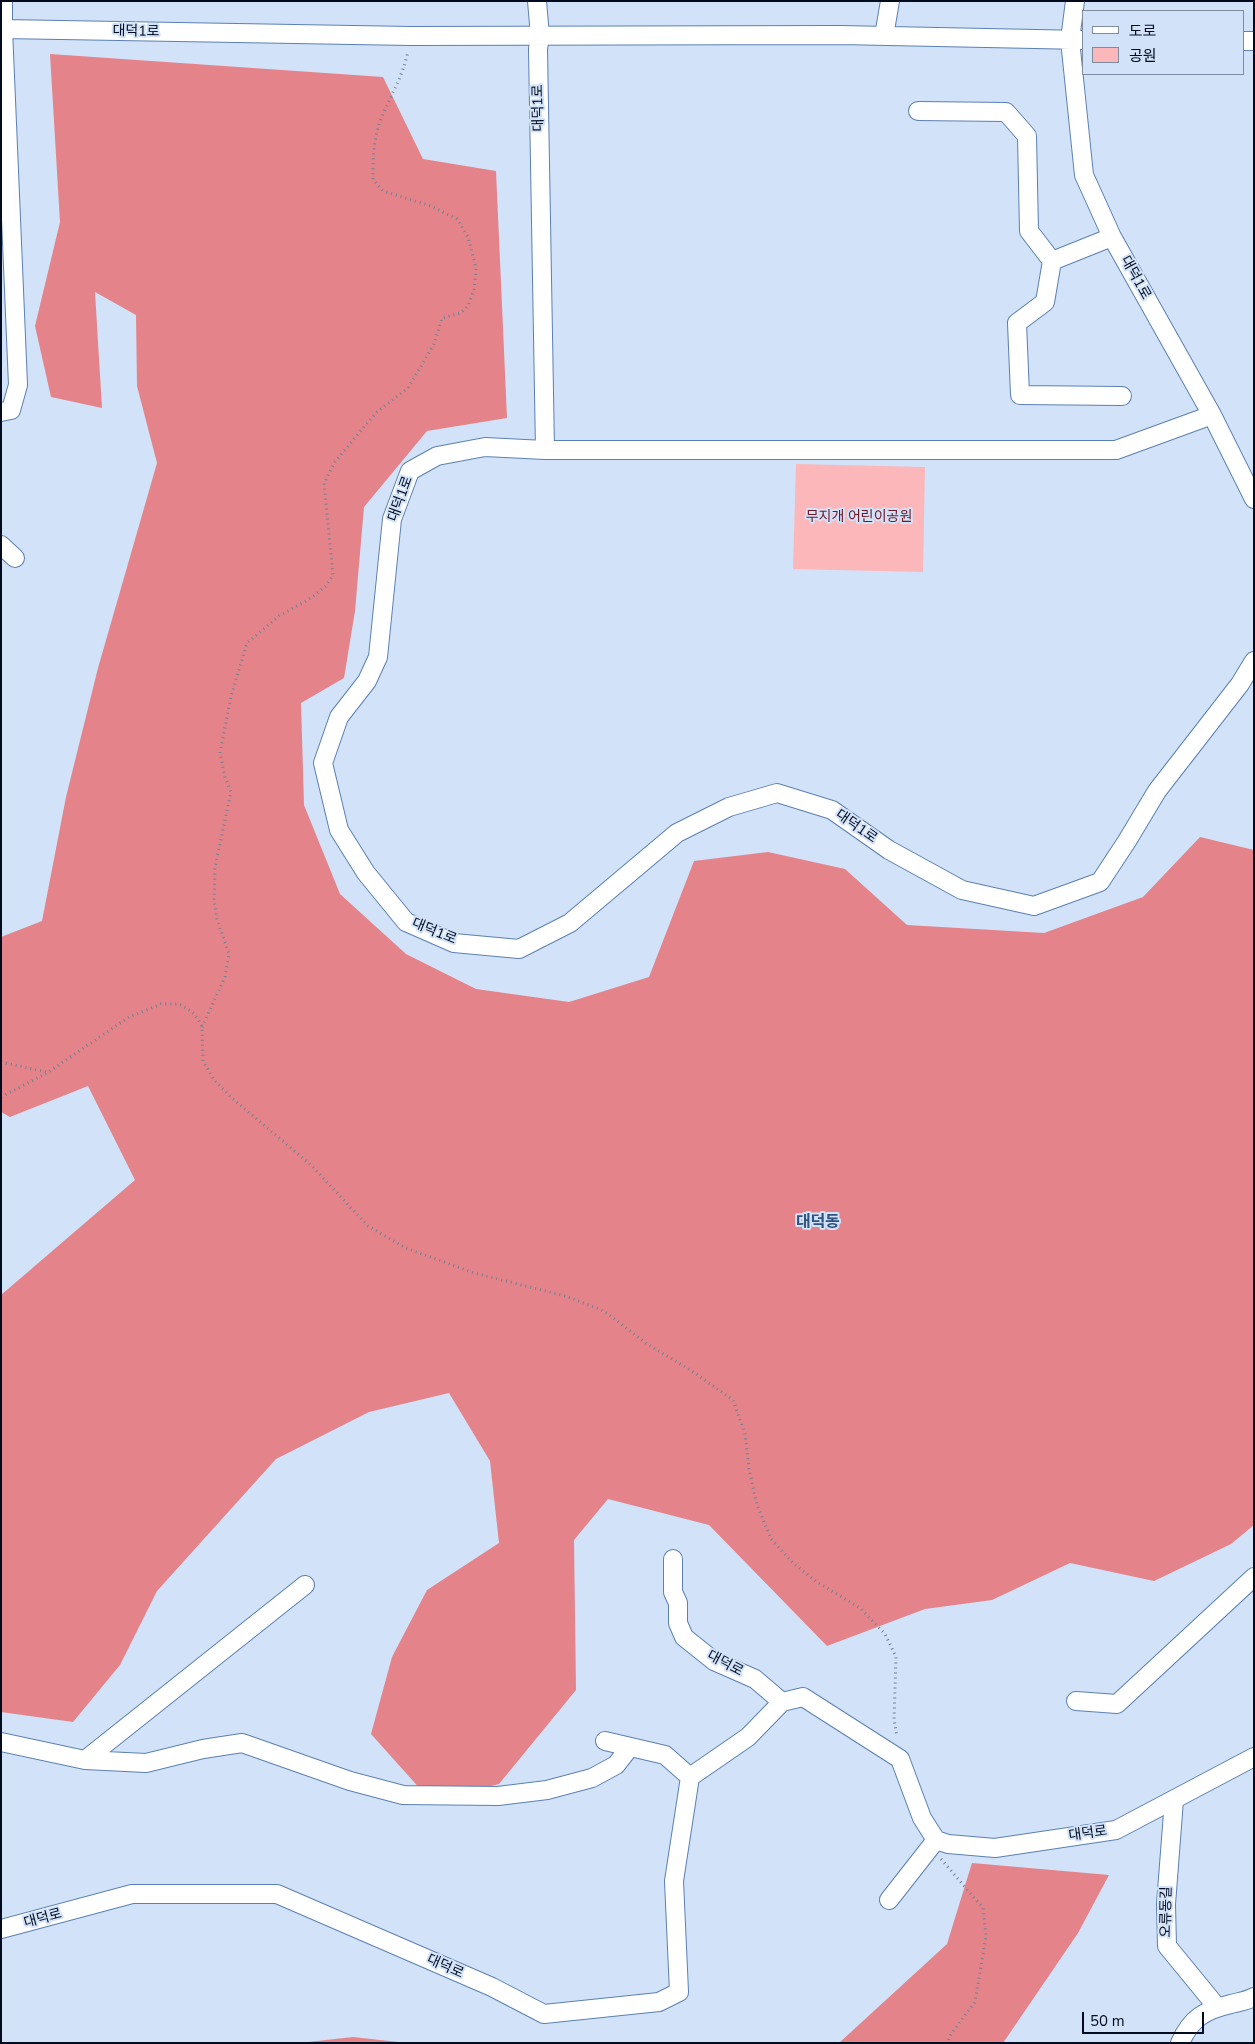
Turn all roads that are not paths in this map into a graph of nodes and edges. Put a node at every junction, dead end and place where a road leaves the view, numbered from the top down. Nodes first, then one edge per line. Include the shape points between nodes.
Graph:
1 (3, 1) edge
2 (537, 1) edge
3 (890, 1) edge
4 (1075, 1) edge
5 (2, 29) edge
6 (540, 36) junction
7 (884, 36) junction
8 (1077, 40) edge
9 (918, 110) dead end
10 (1112, 237) junction
11 (1052, 261) junction
12 (1122, 396) dead end
13 (1, 412) edge
14 (1212, 415) junction
15 (545, 450) junction
16 (1253, 495) edge
17 (1, 545) edge
18 (15, 558) dead end
19 (1254, 661) edge
20 (673, 1559) dead end
21 (1254, 1577) edge
22 (305, 1585) dead end
23 (1076, 1700) dead end
24 (782, 1702) junction
25 (604, 1741) dead end
26 (1, 1742) edge
27 (630, 1747) junction
28 (1254, 1757) edge
29 (85, 1760) junction
30 (690, 1777) junction
31 (1174, 1800) junction
32 (933, 1843) junction
33 (889, 1900) dead end
34 (1, 1930) edge
35 (1254, 1997) edge
36 (1217, 2007) junction
37 (1180, 2043) edge

1 - 5 street
2 - 6 street
3 - 7 street
4 - 8 street, 대덕1로
5 - 6 street, 대덕1로
5 - 13 street via 18,385 11,410
6 - 7 street, 대덕1로
6 - 15 street, 대덕1로
7 - 8 street, 대덕1로
8 - 10 street, 대덕1로 via 1084,176
9 - 11 street via 1006,112 1022,130 1027,136 1029,231
10 - 11 street
10 - 14 street, 대덕1로
11 - 12 street via 1045,302 1017,323 1020,396
14 - 15 street via 1116,450
14 - 16 street, 대덕1로
15 - 19 street, 대덕1로 via 485,446 436,456 410,471 392,518 378,657 367,681 338,717 323,763 339,830 366,873 406,922 454,943 519,949 570,923 676,833 729,807 777,793 832,810 890,850 962,890 1034,906 1100,882 1157,791 1240,684
17 - 18 street
20 - 24 street, 대덕로 via 673,1592 678,1603 678,1623 684,1637 714,1661 755,1679
21 - 23 street via 1117,1704
22 - 29 street
24 - 30 street via 748,1737
24 - 32 street via 803,1697 900,1759
25 - 27 street
26 - 29 street
27 - 29 street via 616,1766 592,1778 547,1790 498,1796 403,1795 350,1781 242,1744 203,1749 146,1763
27 - 30 street via 665,1755
28 - 31 street, 대덕로
30 - 34 street, 대덕로 via 674,1881 679,1992 659,2002 544,2014 492,1987 277,1894 132,1894
31 - 32 street, 대덕로 via 1116,1830 995,1848
31 - 36 street, 오류동길 via 1166,1904 1167,1946
32 - 33 street
35 - 36 street
36 - 37 street via 1198,2016

